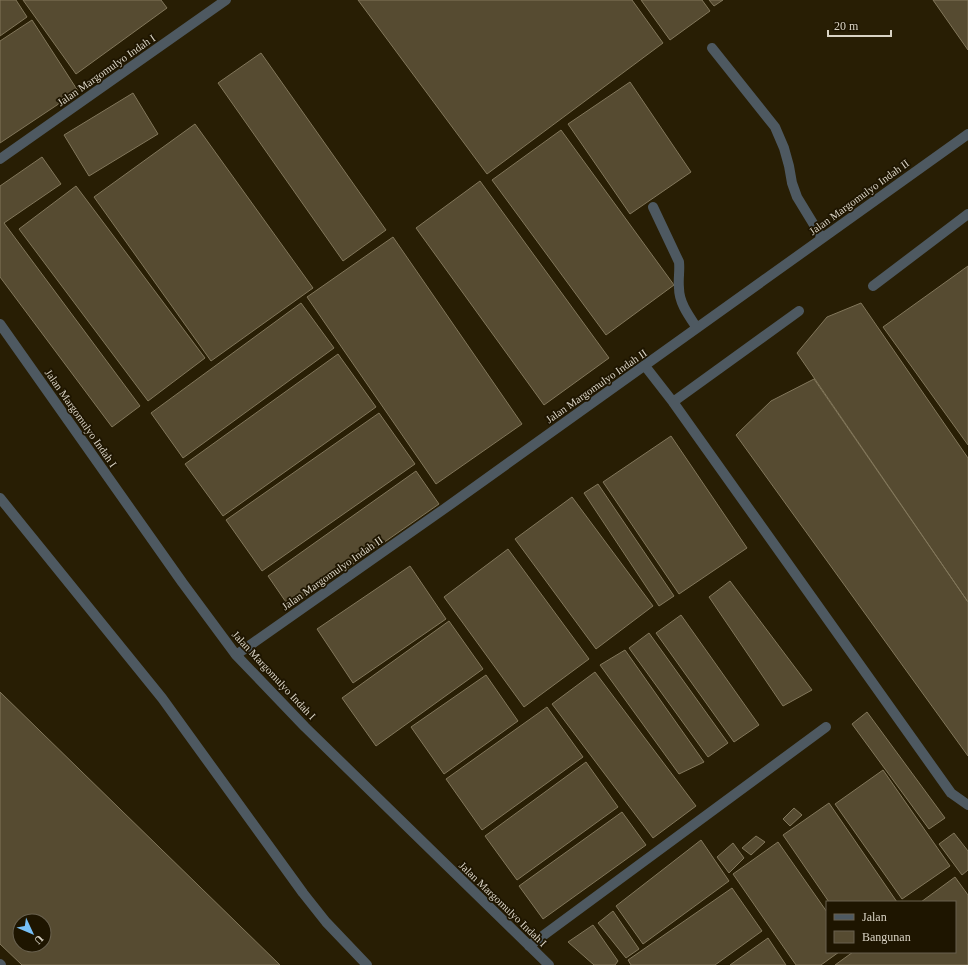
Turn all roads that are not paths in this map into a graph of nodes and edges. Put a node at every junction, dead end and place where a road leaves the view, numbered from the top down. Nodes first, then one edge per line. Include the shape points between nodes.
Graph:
1 (226, 0) edge
2 (712, 48) dead end
3 (968, 134) edge
4 (0, 159) edge
5 (653, 207) dead end
6 (968, 214) edge
7 (822, 238) junction
8 (873, 286) dead end
9 (799, 311) dead end
10 (0, 324) edge
11 (697, 328) junction
12 (644, 366) junction
13 (673, 402) junction
14 (0, 498) edge
15 (236, 655) junction
16 (826, 727) dead end
17 (968, 804) edge
18 (529, 946) junction
19 (367, 965) edge
20 (549, 965) edge

1 - 4 lane, Jalan Margomulyo Indah I
2 - 7 lane via 775,127 784,148 797,197
3 - 7 lane, Jalan Margomulyo Indah II
5 - 11 lane via 679,262 680,298
6 - 8 lane
7 - 11 lane, Jalan Margomulyo Indah II
9 - 13 lane
10 - 15 lane, Jalan Margomulyo Indah I
11 - 12 lane, Jalan Margomulyo Indah II
12 - 13 lane
12 - 15 lane, Jalan Margomulyo Indah II
13 - 17 lane via 951,793
14 - 19 lane via 162,698 303,893 326,922
15 - 18 lane, Jalan Margomulyo Indah I
16 - 18 lane
18 - 20 lane, Jalan Margomulyo Indah I

